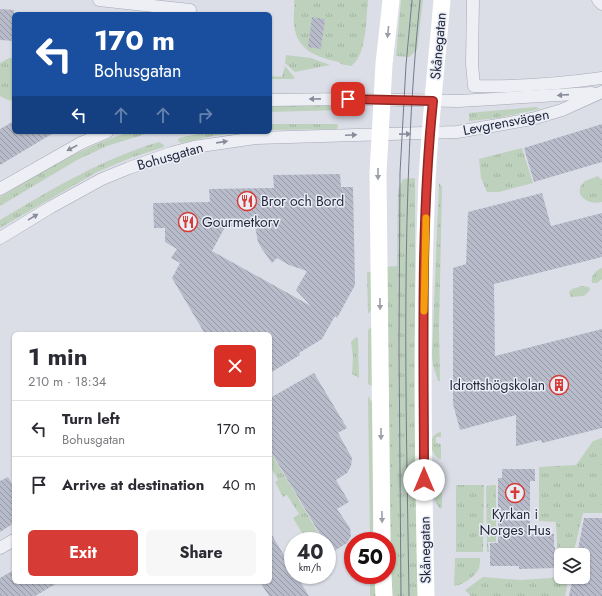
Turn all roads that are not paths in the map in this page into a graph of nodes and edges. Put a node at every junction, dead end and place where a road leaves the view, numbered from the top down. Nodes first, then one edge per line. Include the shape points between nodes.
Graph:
1 (99, 0) edge
2 (391, 0) edge
3 (442, 0) edge
4 (473, 0) edge
5 (598, 0) edge
6 (602, 4) edge
7 (190, 12) edge
8 (602, 78) edge
9 (602, 92) edge
10 (382, 99) junction
11 (272, 100) edge
12 (433, 101) junction
13 (430, 132) junction
14 (103, 134) edge
15 (380, 135) junction
16 (0, 189) edge
17 (0, 238) edge
18 (382, 532) edge
19 (12, 541) edge
20 (0, 548) edge
21 (383, 584) edge
22 (384, 596) edge
23 (426, 596) edge

1 - 7 street via 190,10
2 -> 10 main road
3 - 12 main road, Skånegatan
4 - 8 street via 474,86 512,87
5 - 6 street
9 -> 12 street, Levgrensvägen
9 - 13 street, Levgrensvägen via 562,110 532,119 457,132
10 -> 11 street
10 - 12 street
10 - 15 main road
12 - 13 main road, Skånegatan
15 -> 13 street, Bohusgatan
13 - 23 main road, Skånegatan via 424,311
14 -> 16 street via 81,143
17 -> 15 street, Bohusgatan via 102,179 170,153 208,144 256,138
15 -> 18 main road via 378,173
19 - 20 street
21 - 22 main road

